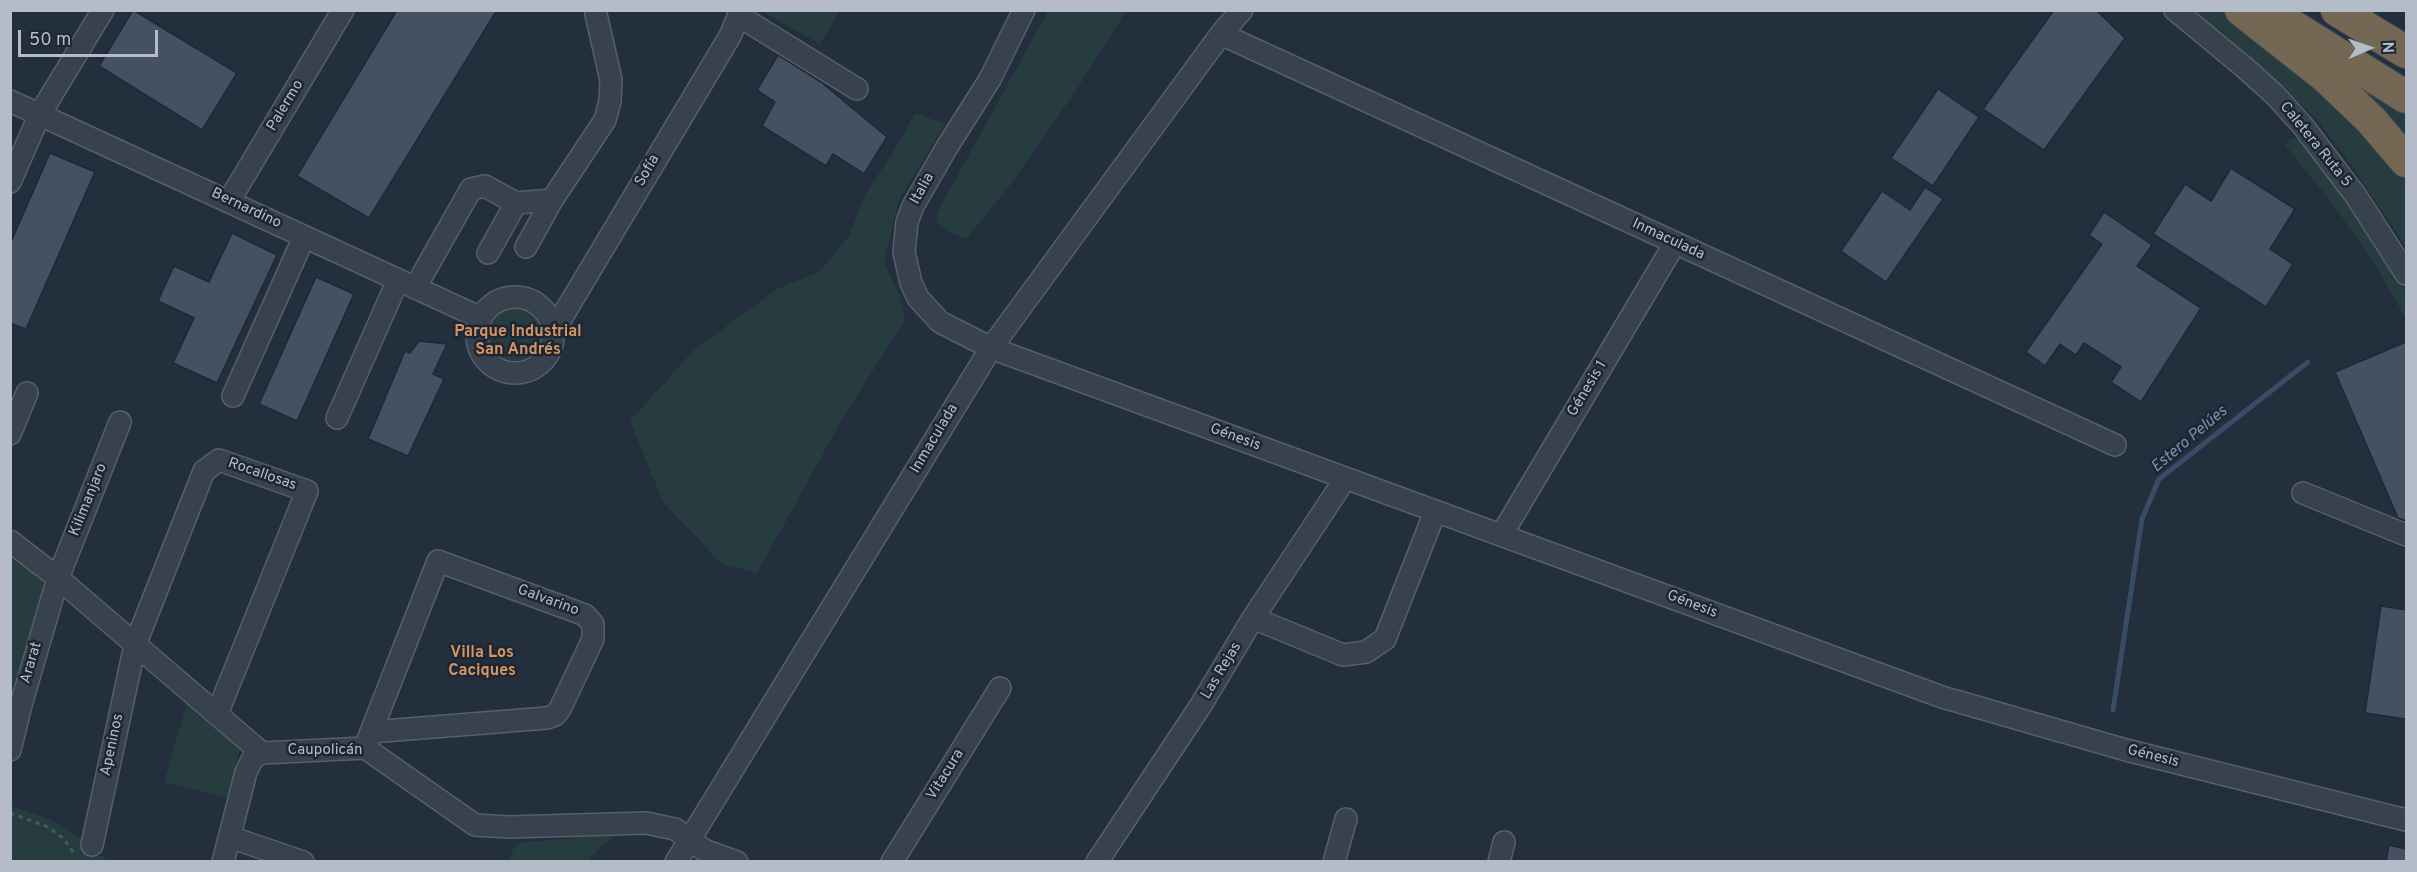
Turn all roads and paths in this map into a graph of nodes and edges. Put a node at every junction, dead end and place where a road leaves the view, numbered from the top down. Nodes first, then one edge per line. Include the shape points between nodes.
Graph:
1 (103, 10) edge
2 (343, 10) edge
3 (1024, 10) edge
4 (1242, 10) edge
5 (2175, 10) edge
6 (2241, 10) edge
7 (2268, 10) edge
8 (2337, 10) edge
9 (740, 13) edge
10 (596, 14) dead end
11 (1221, 34) junction
12 (2406, 52) edge
13 (857, 89) dead end
14 (2406, 96) edge
15 (10, 101) edge
16 (40, 114) junction
17 (2406, 161) edge
18 (10, 182) edge
19 (552, 200) junction
20 (229, 201) junction
21 (516, 203) junction
22 (304, 237) junction
23 (1675, 243) junction
24 (526, 247) dead end
25 (488, 253) dead end
26 (2406, 274) edge
27 (406, 284) junction
28 (481, 318) junction
29 (553, 332) junction
30 (991, 348) junction
31 (27, 393) dead end
32 (233, 396) dead end
33 (337, 418) dead end
34 (120, 422) dead end
35 (10, 434) edge
36 (2115, 445) dead end
37 (1346, 479) junction
38 (2303, 494) dead end
39 (1435, 512) junction
40 (1502, 534) junction
41 (2406, 535) edge
42 (10, 541) edge
43 (58, 578) junction
44 (1253, 618) junction
45 (135, 645) junction
46 (1000, 688) dead end
47 (218, 714) junction
48 (368, 740) junction
49 (10, 750) edge
50 (262, 753) junction
51 (10, 813) edge
52 (1346, 819) dead end
53 (2406, 820) edge
54 (230, 837) junction
55 (690, 840) junction
56 (85, 851) joint
57 (223, 861) edge
58 (303, 861) edge
59 (676, 861) edge
60 (737, 861) edge
61 (892, 861) edge
62 (1097, 861) edge
63 (1334, 861) edge

1 - 16 street
2 - 20 street, Palermo
3 - 30 street, Italia via 990,79 913,206 906,229 906,266 918,298 940,322
4 - 11 street, Inmaculada
5 - 26 street, Caletera Ruta 5 via 2259,81 2303,126 2356,196
6 - 17 highway via 2326,78 2371,120
7 - 14 highway
8 - 12 highway
9 - 13 street
9 - 29 street, Sofía via 730,36
10 - 19 street via 609,64 610,101 605,120
11 - 23 street, Inmaculada
11 - 30 street, Inmaculada
15 - 16 street, Bernardino
16 - 18 street
16 - 20 street, Bernardino
19 - 21 street
19 - 24 street
20 - 22 street, Bernardino
21 - 25 street
21 - 27 street via 485,186 471,189
22 - 27 street, Bernardino
22 - 32 street
23 - 36 street, Inmaculada
23 - 40 street, Génesis 1
27 - 28 street, Bernardino
27 - 33 street
28 - 29 street via 498,300 522,297 544,309
28 - 29 street via 477,330 482,355 496,368 514,373 538,366 552,345
30 - 37 street, Génesis
30 - 55 street, Inmaculada
31 - 35 street
34 - 43 street, Kilimanjaro
37 - 39 street, Génesis
37 - 44 street, Las Rejas
38 - 41 street
39 - 40 street, Génesis
39 - 44 street via 1385,639 1366,652 1342,655
40 - 53 street, Génesis via 1942,697 2126,750
42 - 43 street
43 - 45 street
43 - 49 street, Ararat
44 - 62 street, Las Rejas via 1201,705
45 - 47 street
45 - 47 street, Rocallosas via 204,471 219,460 307,491
45 - 56 street, Apeninos
46 - 61 street, Vitacura
47 - 50 street
48 - 48 street, Galvarino via 438,561 585,615 593,624 593,639 555,715
48 - 50 street, Caupolicán
48 - 55 street, Caupolicán via 475,825 646,823 675,830
50 - 54 street via 253,758 246,772
51 - 56 path via 48,827
52 - 63 street
54 - 57 street
54 - 58 street
55 - 59 street, Inmaculada
55 - 60 street, Caupolicán via 718,856

